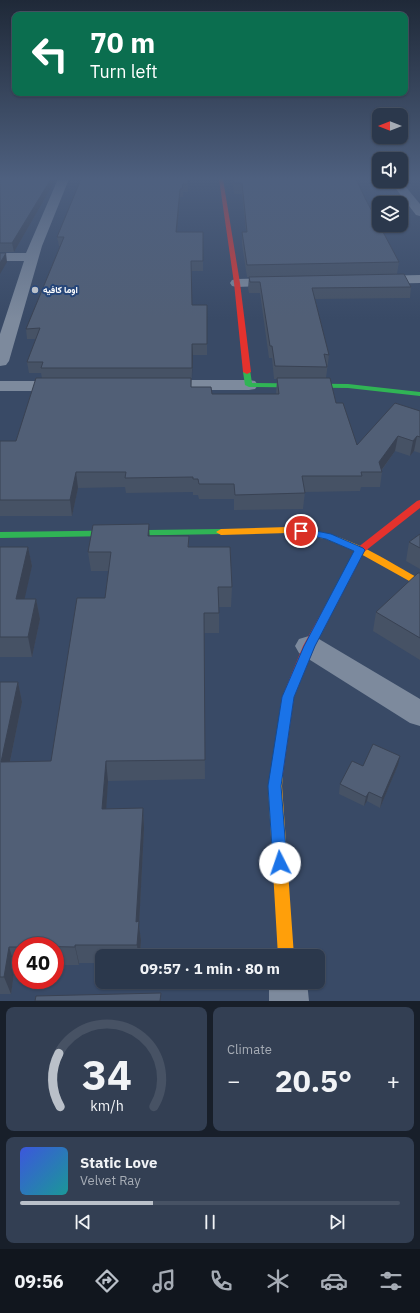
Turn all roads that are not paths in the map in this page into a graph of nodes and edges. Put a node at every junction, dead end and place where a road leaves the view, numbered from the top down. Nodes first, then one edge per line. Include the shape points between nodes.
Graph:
1 (44, 226) edge
2 (228, 226) edge
3 (0, 257) edge
4 (31, 257) junction
5 (420, 279) edge
6 (364, 280) edge
7 (293, 281) edge
8 (237, 283) junction
9 (7, 315) edge
10 (0, 361) edge
11 (249, 384) junction
12 (146, 385) edge
13 (0, 386) edge
14 (78, 386) edge
15 (420, 394) edge
16 (420, 503) edge
17 (0, 535) edge
18 (360, 550) junction
19 (420, 582) edge
20 (309, 646) junction
21 (420, 714) edge
22 (286, 949) edge
23 (288, 989) edge
24 (289, 1001) edge

1 - 4 street
2 - 8 street
3 - 4 street
4 - 9 street
5 - 6 street
7 - 8 street
8 - 11 street
9 - 10 street
11 - 12 street
11 - 15 street via 348,386
13 - 14 street
16 - 18 street
17 - 18 street via 301,531 328,536
18 - 19 street
18 - 20 street
20 - 21 street
20 - 22 street via 288,697 275,786
23 - 24 street

